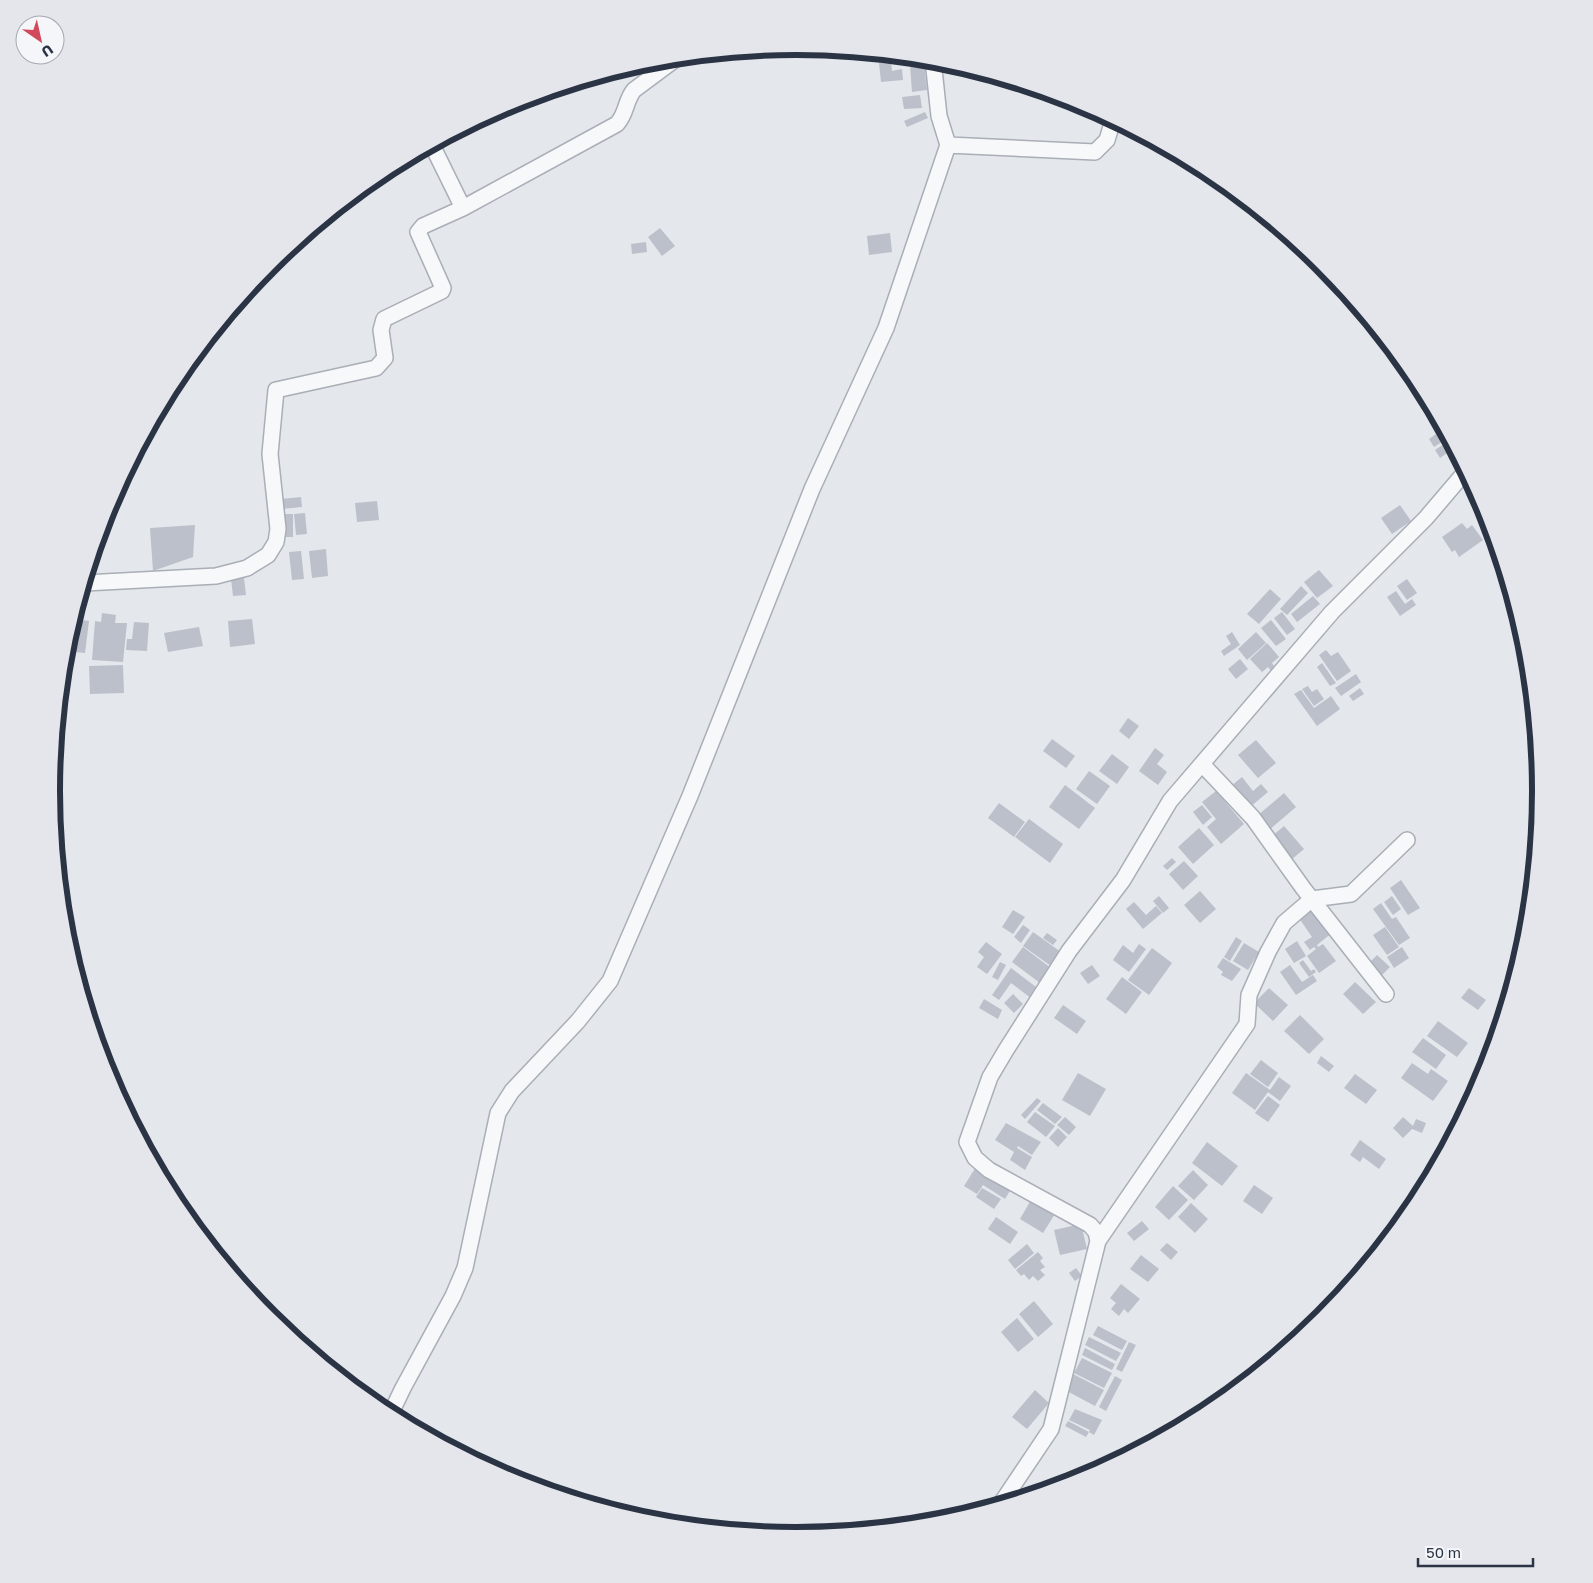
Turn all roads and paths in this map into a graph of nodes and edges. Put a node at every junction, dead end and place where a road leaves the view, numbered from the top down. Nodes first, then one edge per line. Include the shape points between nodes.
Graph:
1 (665, 67) edge
2 (934, 68) edge
3 (1111, 126) edge
4 (948, 145) junction
5 (435, 150) edge
6 (463, 208) junction
7 (1462, 476) edge
8 (91, 583) edge
9 (1202, 764) junction
10 (1407, 840) dead end
11 (1312, 899) junction
12 (1386, 994) dead end
13 (1098, 1241) junction
14 (394, 1408) edge
15 (1015, 1493) edge

1 - 6 street via 628,97 626,112 617,124
2 - 4 street via 939,116
3 - 4 street via 1107,140 1095,152
4 - 14 street via 886,328 812,489 690,796 610,981 512,1091 498,1113 465,1268
5 - 6 street
6 - 8 street via 423,226 418,232 444,288 440,293 384,319 381,330 385,358 382,364 365,371 276,390 270,454 278,529 276,542 268,555 247,568 216,576
7 - 9 street via 1426,518 1332,612
9 - 11 street via 1253,818
9 - 13 street via 1170,801 1123,880 1069,951 1006,1050 990,1077 968,1142 975,1158 989,1170 1090,1225
10 - 11 street via 1351,894
11 - 12 street
11 - 13 street via 1284,923 1268,952 1249,995 1247,1024
13 - 15 street via 1051,1429

